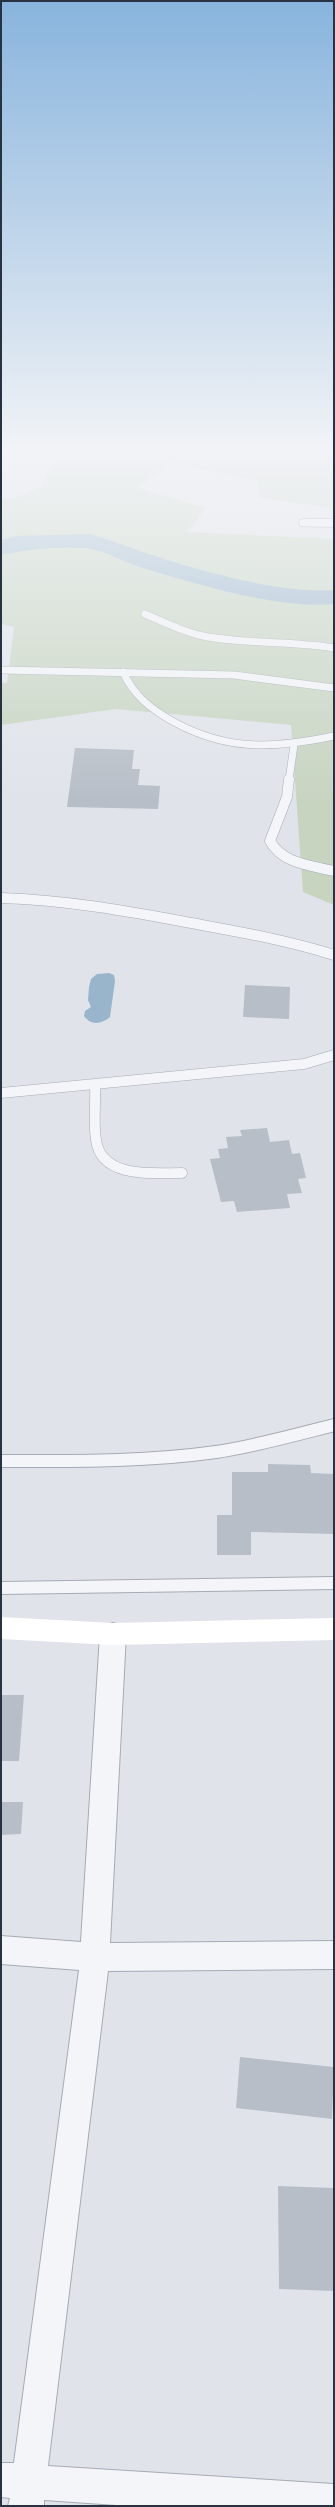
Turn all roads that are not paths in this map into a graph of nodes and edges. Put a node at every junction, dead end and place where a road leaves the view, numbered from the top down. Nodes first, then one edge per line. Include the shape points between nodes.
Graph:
1 (145, 614) dead end
2 (334, 648) edge
3 (1, 670) edge
4 (123, 672) junction
5 (334, 688) edge
6 (334, 736) edge
7 (294, 745) junction
8 (334, 871) edge
9 (1, 898) edge
10 (334, 955) edge
11 (334, 1055) edge
12 (95, 1085) junction
13 (1, 1093) edge
14 (182, 1173) dead end
15 (334, 1425) edge
16 (1, 1461) edge
17 (334, 1583) edge
18 (1, 1588) edge
19 (1, 1628) edge
20 (334, 1629) edge
21 (113, 1634) junction
22 (1, 1950) edge
23 (334, 1955) edge
24 (96, 1957) junction
25 (19, 2489) edge
26 (334, 2502) edge

1 - 2 lane via 184,631 208,637 279,640
3 - 4 lane
4 - 5 lane via 234,675
4 - 7 lane via 135,693 154,711 210,740 265,747
6 - 7 lane
7 - 8 lane via 287,797 270,841 276,852 292,861
9 - 10 lane via 29,898 96,906 310,946
11 - 12 lane via 304,1064
12 - 13 lane
12 - 14 lane via 97,1146 110,1164 131,1172
15 - 16 lane via 246,1447 200,1453 89,1461
17 - 18 lane
19 - 21 street
20 - 21 street
21 - 24 street
22 - 24 street
23 - 24 street
24 - 25 street
25 - 26 street

